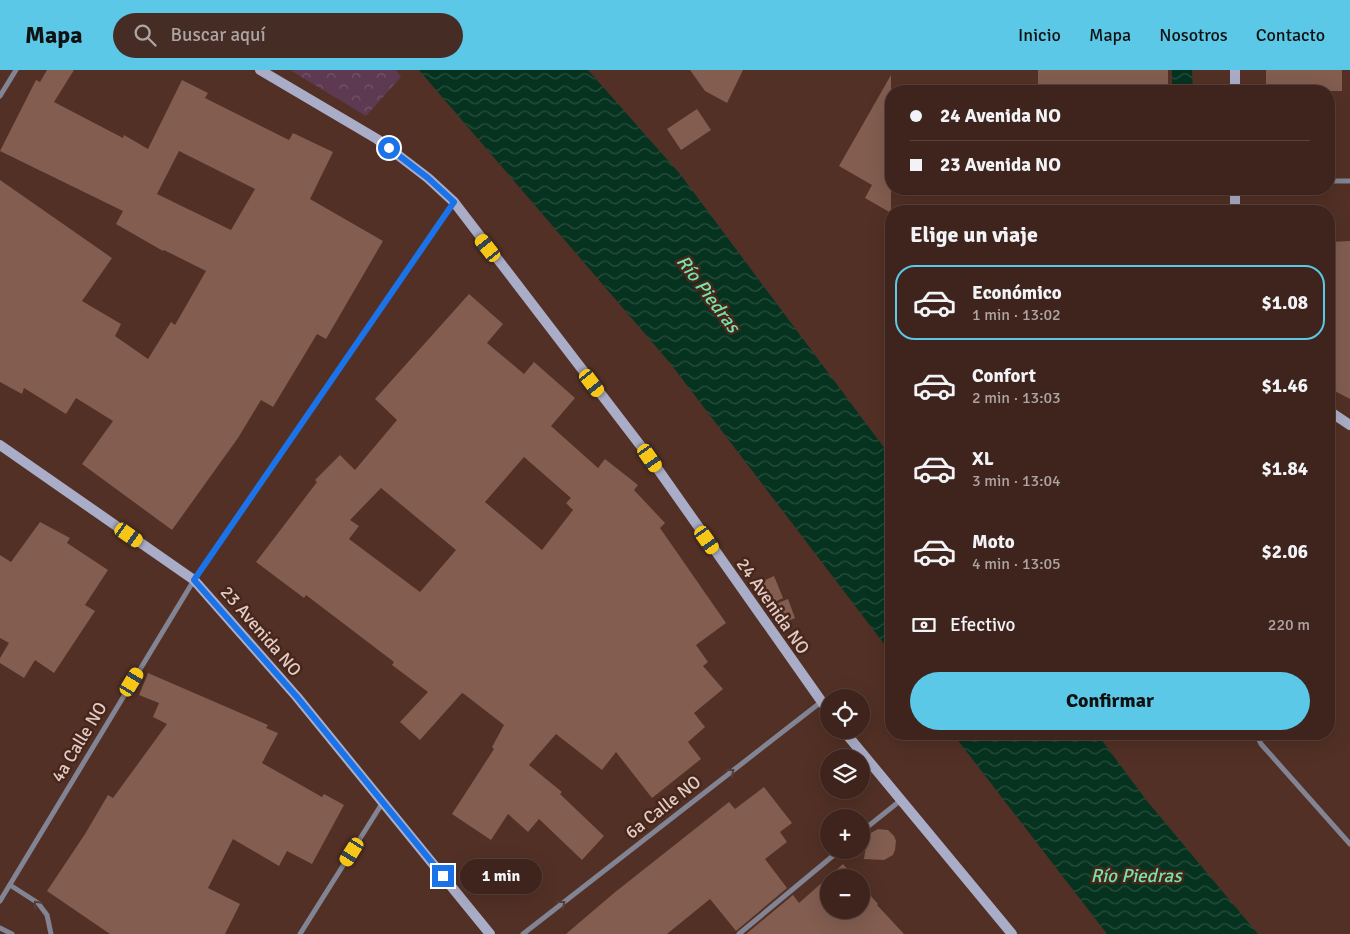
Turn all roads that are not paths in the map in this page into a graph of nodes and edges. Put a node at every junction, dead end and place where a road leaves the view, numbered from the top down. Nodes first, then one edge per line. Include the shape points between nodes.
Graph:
1 (16, 70) edge
2 (260, 70) edge
3 (1235, 70) edge
4 (1235, 85) edge
5 (0, 96) edge
6 (1335, 181) edge
7 (1350, 181) edge
8 (454, 202) junction
9 (1335, 415) edge
10 (1350, 425) edge
11 (0, 445) edge
12 (194, 580) junction
13 (820, 701) edge
14 (820, 703) edge
15 (850, 739) edge
16 (1259, 740) edge
17 (900, 800) junction
18 (383, 802) junction
19 (870, 825) edge
20 (1350, 844) edge
21 (829, 859) edge
22 (10, 885) junction
23 (0, 901) edge
24 (0, 928) edge
25 (12, 934) edge
26 (51, 934) edge
27 (300, 934) edge
28 (490, 934) edge
29 (523, 934) edge
30 (739, 934) edge
31 (1012, 934) edge

1 - 5 street
2 - 8 street, 24 Avenida NO via 377,138
3 - 4 street
6 - 7 street
8 - 12 street, 4a Calle NO
8 - 13 street, 24 Avenida NO via 650,458
9 - 10 street
11 - 12 street, 23 Avenida NO
12 - 18 street, 23 Avenida NO via 297,697
12 - 22 street, 4a Calle NO
29 -> 14 street, 6a Calle NO
15 - 17 street
16 - 20 street
17 - 19 street
17 - 31 street
18 - 27 street
18 - 28 street, 23 Avenida NO
21 - 30 street
22 - 23 street, 4a Calle NO
26 -> 22 street via 47,915 38,903
24 - 25 street

